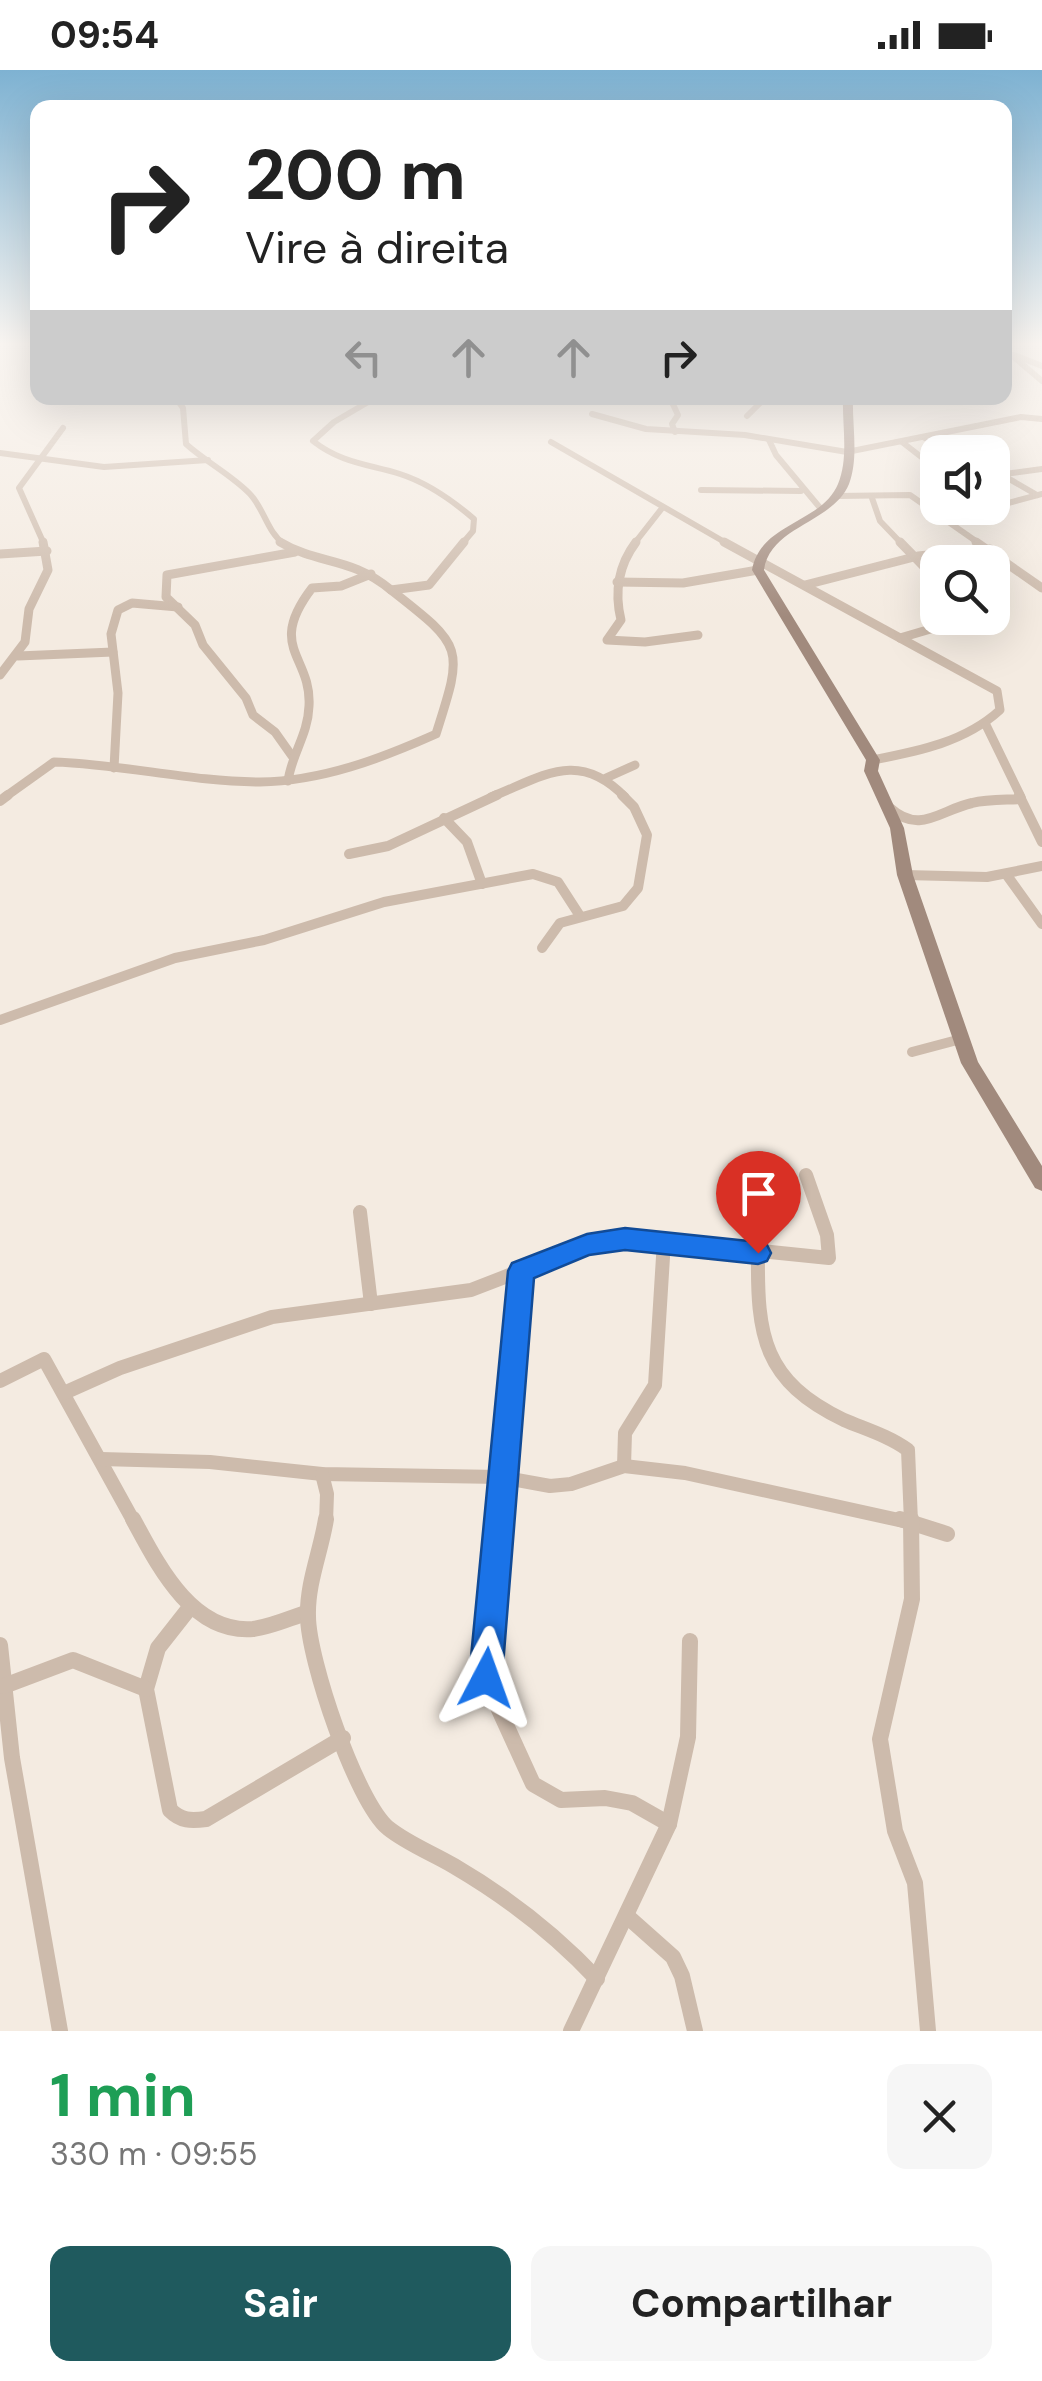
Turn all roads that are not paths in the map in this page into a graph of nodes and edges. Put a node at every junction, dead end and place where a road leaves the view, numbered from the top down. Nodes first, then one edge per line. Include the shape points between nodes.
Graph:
1 (58, 435) edge
2 (184, 435) edge
3 (316, 435) edge
4 (705, 435) edge
5 (847, 435) edge
6 (920, 438) edge
7 (769, 440) junction
8 (551, 442) dead end
9 (902, 442) junction
10 (847, 452) junction
11 (0, 453) edge
12 (920, 456) edge
13 (208, 460) junction
14 (36, 462) junction
15 (1042, 469) edge
16 (1010, 473) edge
17 (1010, 477) edge
18 (701, 490) dead end
19 (800, 491) junction
20 (1039, 494) edge
21 (837, 496) junction
22 (872, 498) junction
23 (920, 503) edge
24 (1010, 503) edge
25 (664, 507) junction
26 (821, 509) junction
27 (953, 525) edge
28 (984, 545) edge
29 (47, 551) junction
30 (295, 552) junction
31 (0, 554) edge
32 (918, 556) junction
33 (920, 559) edge
34 (1010, 564) edge
35 (758, 565) junction
36 (371, 574) junction
37 (617, 582) junction
38 (805, 585) junction
39 (1042, 588) edge
40 (391, 590) junction
41 (178, 607) junction
42 (920, 632) edge
43 (698, 636) dead end
44 (900, 638) junction
45 (113, 652) junction
46 (18, 656) junction
47 (5, 664) edge
48 (0, 675) edge
49 (986, 725) junction
50 (292, 756) junction
51 (873, 760) junction
52 (636, 765) dead end
53 (114, 768) junction
54 (606, 778) junction
55 (288, 780) junction
56 (1021, 799) junction
57 (0, 801) edge
58 (886, 802) junction
59 (444, 818) junction
60 (1042, 842) edge
61 (349, 854) dead end
62 (1042, 866) edge
63 (1006, 874) junction
64 (905, 875) junction
65 (482, 884) junction
66 (580, 916) junction
67 (1042, 924) edge
68 (542, 948) dead end
69 (0, 1020) edge
70 (960, 1038) junction
71 (912, 1052) dead end
72 (806, 1175) dead end
73 (1042, 1183) edge
74 (360, 1212) dead end
75 (664, 1242) junction
76 (758, 1253) junction
77 (521, 1271) junction
78 (371, 1304) junction
79 (0, 1381) edge
80 (64, 1393) junction
81 (100, 1459) junction
82 (624, 1466) junction
83 (322, 1474) junction
84 (500, 1477) junction
85 (908, 1522) junction
86 (948, 1534) dead end
87 (192, 1606) junction
88 (306, 1613) junction
89 (690, 1642) dead end
90 (0, 1645) edge
91 (4, 1686) junction
92 (146, 1689) junction
93 (342, 1738) junction
94 (669, 1824) junction
95 (628, 1917) junction
96 (598, 1979) junction
97 (60, 2031) edge
98 (570, 2031) edge
99 (694, 2031) edge
100 (928, 2031) edge

1 - 14 street
2 - 13 street via 186,444
3 - 40 street via 313,441 345,464 397,474 439,493 475,525 434,582
4 - 7 street
5 - 10 street
6 - 9 street
7 - 10 street
7 - 19 street
8 - 25 street
9 - 10 street
9 - 12 street
10 - 21 street
11 - 14 street
13 - 14 street via 123,469
13 - 30 street via 251,492 275,538
14 - 29 street via 20,488
15 - 16 street
17 - 20 street
18 - 19 street
19 - 26 street
20 - 24 street
21 - 22 street
21 - 26 street
22 - 23 street via 907,494
22 - 32 street via 880,521
25 - 35 street
25 - 37 street via 622,559
26 - 35 street via 778,538
27 - 28 street
29 - 31 street
29 - 46 street via 48,570 29,609
30 - 36 street
30 - 41 street via 166,576 166,598
32 - 33 street
32 - 38 street
34 - 39 street
35 - 37 street via 683,583
35 - 38 street
35 - 51 street
36 - 40 street
36 - 50 street via 312,588 302,601 289,638 310,700 304,742
37 - 43 street via 621,620 611,642
38 - 44 street
40 - 55 street via 452,646 455,674 439,732 372,759
41 - 45 street via 120,606
41 - 50 street via 253,715
42 - 44 street
44 - 49 street via 997,690 1000,710
45 - 46 street
45 - 53 street
46 - 47 street
47 - 48 street
49 - 51 street
49 - 56 street
50 - 55 street
51 - 58 street via 871,772
52 - 54 street
53 - 55 street
53 - 57 street via 48,764
54 - 59 street via 558,770
54 - 66 street via 647,835 638,888 623,906
56 - 58 street via 966,804 941,818 913,821
56 - 60 street
58 - 64 street
59 - 61 street via 388,846
59 - 65 street via 467,842
62 - 63 street
63 - 64 street
63 - 67 street
64 - 70 street
65 - 66 street via 545,875 566,886
65 - 69 street via 384,902 264,940 175,958
66 - 68 street via 552,930
70 - 71 street
70 - 73 street
72 - 76 street via 829,1258
74 - 78 street
75 - 76 street
75 - 77 street via 587,1245
75 - 82 street via 654,1385 625,1433
76 - 85 street via 759,1324 782,1376 813,1405 908,1450
77 - 78 street via 472,1290
77 - 84 street
78 - 80 street via 272,1317
79 - 80 street via 44,1358
80 - 81 street
81 - 83 street
81 - 87 street via 156,1566
82 - 84 street via 550,1486
82 - 85 street
83 - 84 street
83 - 88 street via 331,1502
84 - 94 street via 486,1678 533,1784 561,1800 632,1803
85 - 86 street
85 - 100 street via 912,1599 881,1760 914,1883
87 - 88 street via 255,1629
87 - 92 street via 152,1658
88 - 93 street
89 - 94 street via 688,1736
90 - 91 street
91 - 92 street via 73,1660
91 - 97 street
92 - 93 street via 170,1810 188,1822 206,1819
93 - 96 street via 382,1822 515,1904
94 - 95 street
95 - 96 street
95 - 99 street via 673,1956
96 - 98 street

